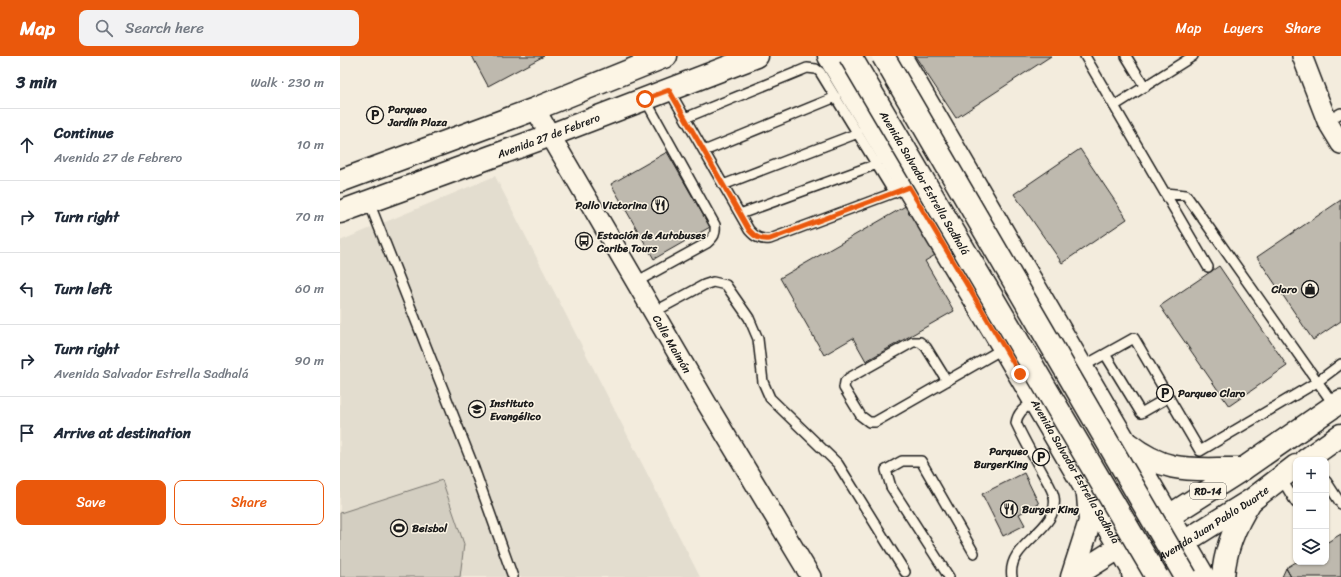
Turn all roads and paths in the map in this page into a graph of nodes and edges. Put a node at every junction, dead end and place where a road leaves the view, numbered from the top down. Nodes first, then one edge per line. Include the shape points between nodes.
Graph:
1 (666, 56) edge
2 (757, 56) edge
3 (829, 56) edge
4 (850, 56) edge
5 (883, 56) edge
6 (900, 56) edge
7 (1085, 56) edge
8 (1126, 56) edge
9 (1193, 56) edge
10 (1302, 56) edge
11 (1145, 87) junction
12 (669, 90) junction
13 (836, 97) junction
14 (645, 99) junction
15 (1114, 106) junction
16 (536, 109) junction
17 (1334, 117) edge
18 (685, 118) junction
19 (858, 133) junction
20 (551, 135) junction
21 (1341, 144) edge
22 (704, 151) junction
23 (877, 164) junction
24 (340, 181) edge
25 (723, 185) junction
26 (902, 190) junction
27 (1165, 193) junction
28 (369, 202) junction
29 (340, 212) edge
30 (740, 214) junction
31 (1208, 267) dead end
32 (636, 282) junction
33 (654, 312) junction
34 (1004, 348) junction
35 (1105, 354) junction
36 (1341, 364) edge
37 (1082, 367) junction
38 (947, 381) junction
39 (1317, 382) junction
40 (1169, 398) junction
41 (1035, 401) junction
42 (1338, 403) edge
43 (1341, 435) edge
44 (1123, 440) junction
45 (1311, 457) edge
46 (1242, 469) junction
47 (1293, 470) edge
48 (1329, 486) edge
49 (1087, 490) junction
50 (1253, 498) junction
51 (1341, 504) edge
52 (1169, 516) junction
53 (1185, 542) junction
54 (1120, 547) junction
55 (974, 553) dead end
56 (906, 572) dead end
57 (1133, 576) edge
58 (513, 577) edge
59 (811, 577) edge
60 (949, 577) edge
61 (1012, 577) edge
62 (1072, 577) edge
63 (1157, 577) edge
64 (1186, 577) edge
65 (1204, 577) edge
66 (1223, 577) edge

1 - 16 main road
2 - 12 main road, Avenida 27 de Febrero
3 - 26 main road, Avenida Salvador Estrella Sadhalá
4 - 63 main road, Avenida Salvador Estrella Sadhalá, bridge
5 - 64 main road, bridge
6 - 37 main road
7 - 15 lane
8 - 11 lane
9 - 11 lane
10 - 17 street
11 - 15 lane
12 - 14 main road, Avenida 27 de Febrero
12 - 18 lane
13 - 18 lane via 820,72 808,68
13 - 19 lane
13 - 22 lane
14 - 20 main road, Avenida 27 de Febrero
14 - 32 lane via 715,225 716,232 707,243
15 - 27 lane
16 - 20 street, Calle Maimón
16 - 24 main road
17 - 21 street
18 - 22 lane
19 - 23 lane
19 - 25 lane
20 - 28 main road, Avenida 27 de Febrero
20 - 32 street, Calle Maimón
22 - 25 lane
23 - 26 lane
23 - 30 lane
25 - 30 lane
26 - 30 lane via 770,239 761,240 754,236
26 - 34 main road, Avenida Salvador Estrella Sadhalá
27 - 31 lane
27 - 39 lane via 1186,195
28 - 29 main road, Avenida 27 de Febrero
28 - 58 lane via 471,460
32 - 33 street, Calle Maimón
33 - 56 lane via 704,285 713,282 726,285 755,328 764,382 770,398 838,464
33 - 59 street, Calle Maimón
34 - 38 lane
34 - 41 main road, Avenida Salvador Estrella Sadhalá
35 - 37 lane
35 - 40 lane via 1141,412
35 - 40 lane via 1134,338
36 - 39 lane
37 - 44 main road
38 - 38 lane via 875,422 869,422 861,416 844,388 849,378 913,342 920,342 926,347
39 - 40 lane via 1200,451
39 - 42 lane
41 - 49 main road, Avenida Salvador Estrella Sadhalá
41 - 61 lane via 1020,411 1016,424 1051,490 1054,505 1046,523 1017,554 1013,562
42 - 46 main road, RD-14
43 - 45 main road, Avenida Juan Pablo Duarte / RD-14
44 - 46 main road via 1163,465 1188,470
44 - 52 main road
46 - 52 main road, RD-14
47 - 50 main road, Avenida Juan Pablo Duarte / RD-14
48 - 51 lane
49 - 54 main road, Avenida Salvador Estrella Sadhalá
49 - 62 main road via 1090,521
50 - 53 main road, Avenida Juan Pablo Duarte / RD-14
50 - 66 main road via 1234,530 1225,559
52 - 53 main road
52 - 54 main road, RD-14
53 - 57 main road, Avenida Juan Pablo Duarte / RD-14
53 - 65 main road
54 - 57 main road, Avenida Salvador Estrella Sadhalá
54 - 62 main road, RD-14
55 - 60 lane via 921,461 902,461 886,470 891,487

